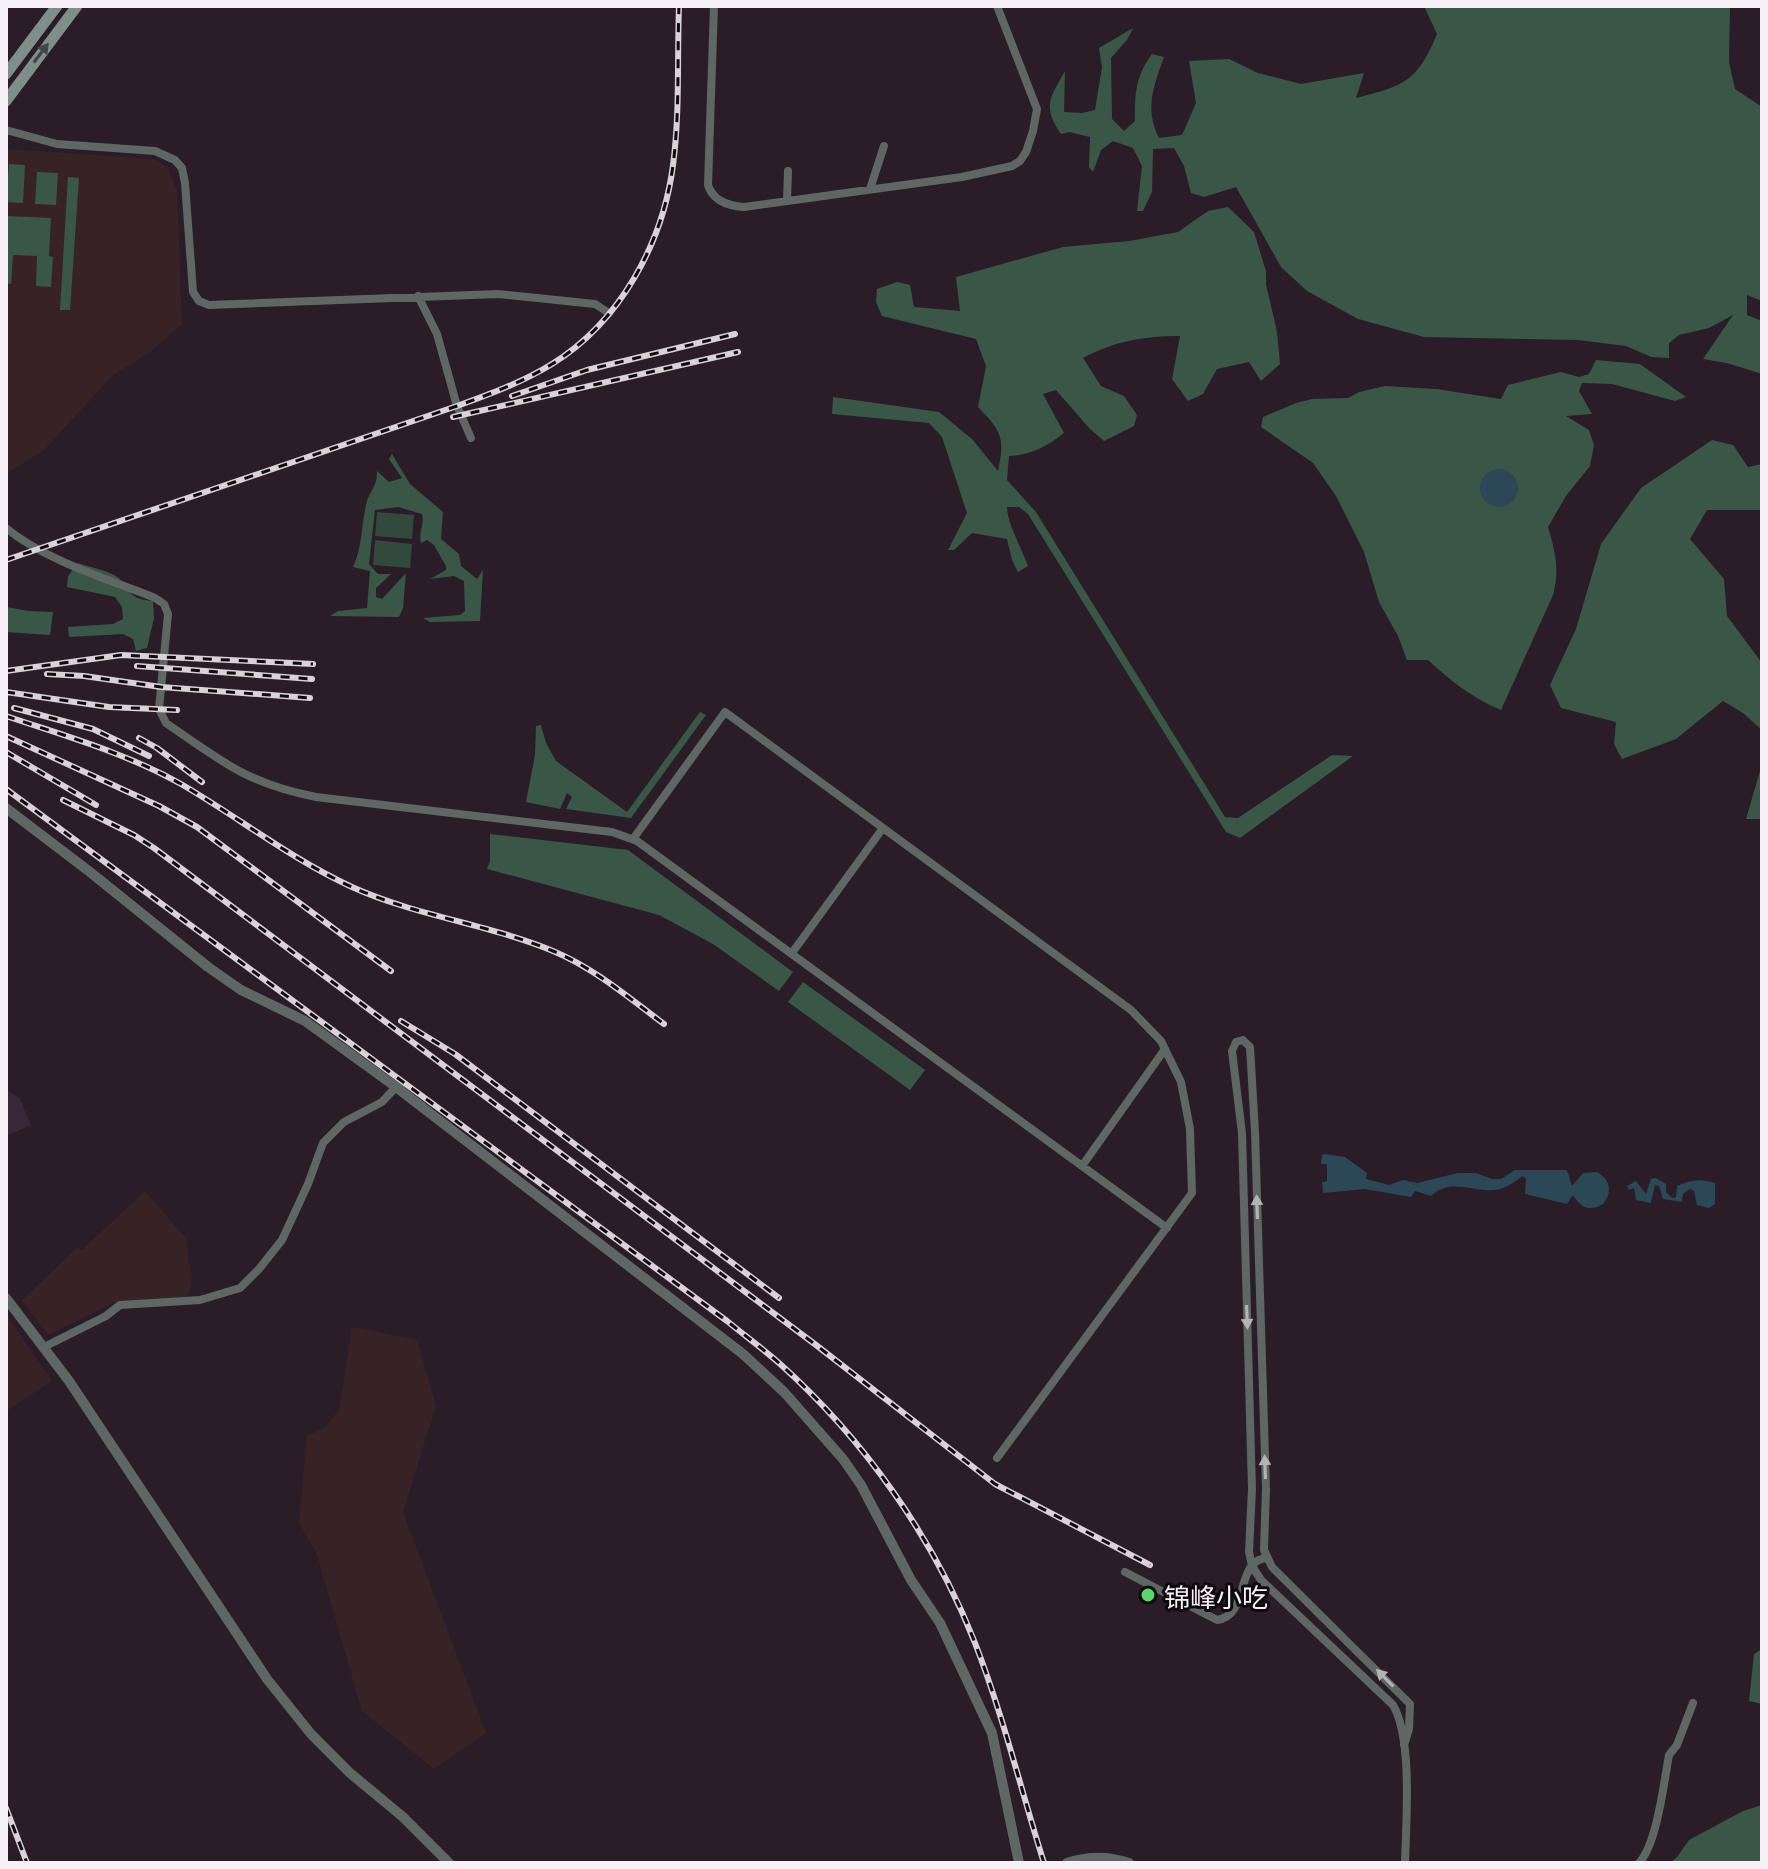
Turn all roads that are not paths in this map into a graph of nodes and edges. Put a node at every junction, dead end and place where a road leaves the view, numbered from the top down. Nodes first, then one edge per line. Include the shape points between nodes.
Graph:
1 (57, 6) edge
2 (77, 6) edge
3 (714, 6) edge
4 (997, 6) edge
5 (6, 74) edge
6 (6, 101) edge
7 (6, 130) edge
8 (884, 146) dead end
9 (788, 171) dead end
10 (870, 189) junction
11 (787, 201) junction
12 (418, 296) junction
13 (609, 313) dead end
14 (471, 438) dead end
15 (6, 528) edge
16 (6, 808) edge
17 (883, 828) junction
18 (633, 839) junction
19 (792, 953) junction
20 (1165, 1049) junction
21 (396, 1087) junction
22 (1082, 1166) junction
23 (1167, 1228) junction
24 (6, 1298) edge
25 (44, 1347) junction
26 (997, 1458) dead end
27 (1268, 1558) junction
28 (1249, 1570) junction
29 (1125, 1572) dead end
30 (1693, 1703) dead end
31 (1404, 1745) junction
32 (449, 1863) edge
33 (1019, 1863) edge
34 (1067, 1863) edge
35 (1129, 1863) edge
36 (1405, 1863) edge
37 (1639, 1863) edge

1 - 5 main road
6 -> 2 main road
3 - 11 street via 710,193 731,206
4 - 10 street via 1037,109 1026,152 1012,166
7 - 12 street via 57,144 155,151 175,160 185,183 193,292 199,301 209,305
8 - 10 street
9 - 11 street
10 - 11 street
12 - 13 street via 526,295 595,304
12 - 14 street via 437,334
15 - 18 street via 28,544 164,604 168,614 160,715 257,782 316,797 612,832
16 - 21 street via 208,967 241,990 305,1021
17 - 18 street via 725,712
17 - 19 street
17 - 20 street via 1131,1010
18 - 19 street
19 - 22 street
20 - 22 street
20 - 23 street via 1187,1106 1192,1193
21 - 25 street via 323,1143 282,1240 240,1288 200,1300 120,1305
21 - 33 street via 743,1354 843,1459 940,1623 992,1733
22 - 23 street
23 - 26 street
24 - 25 street
25 - 32 street via 267,1679 330,1754
27 - 28 street via 1260,1558
27 -> 28 street via 1255,1132 1250,1047 1243,1040 1232,1051 1242,1133 1252,1489
31 -> 27 street via 1407,1700
28 - 29 street via 1236,1608 1217,1620
28 - 31 street via 1393,1705
30 - 37 street via 1669,1755 1653,1839
31 - 36 street
34 - 35 street via 1095,1857

